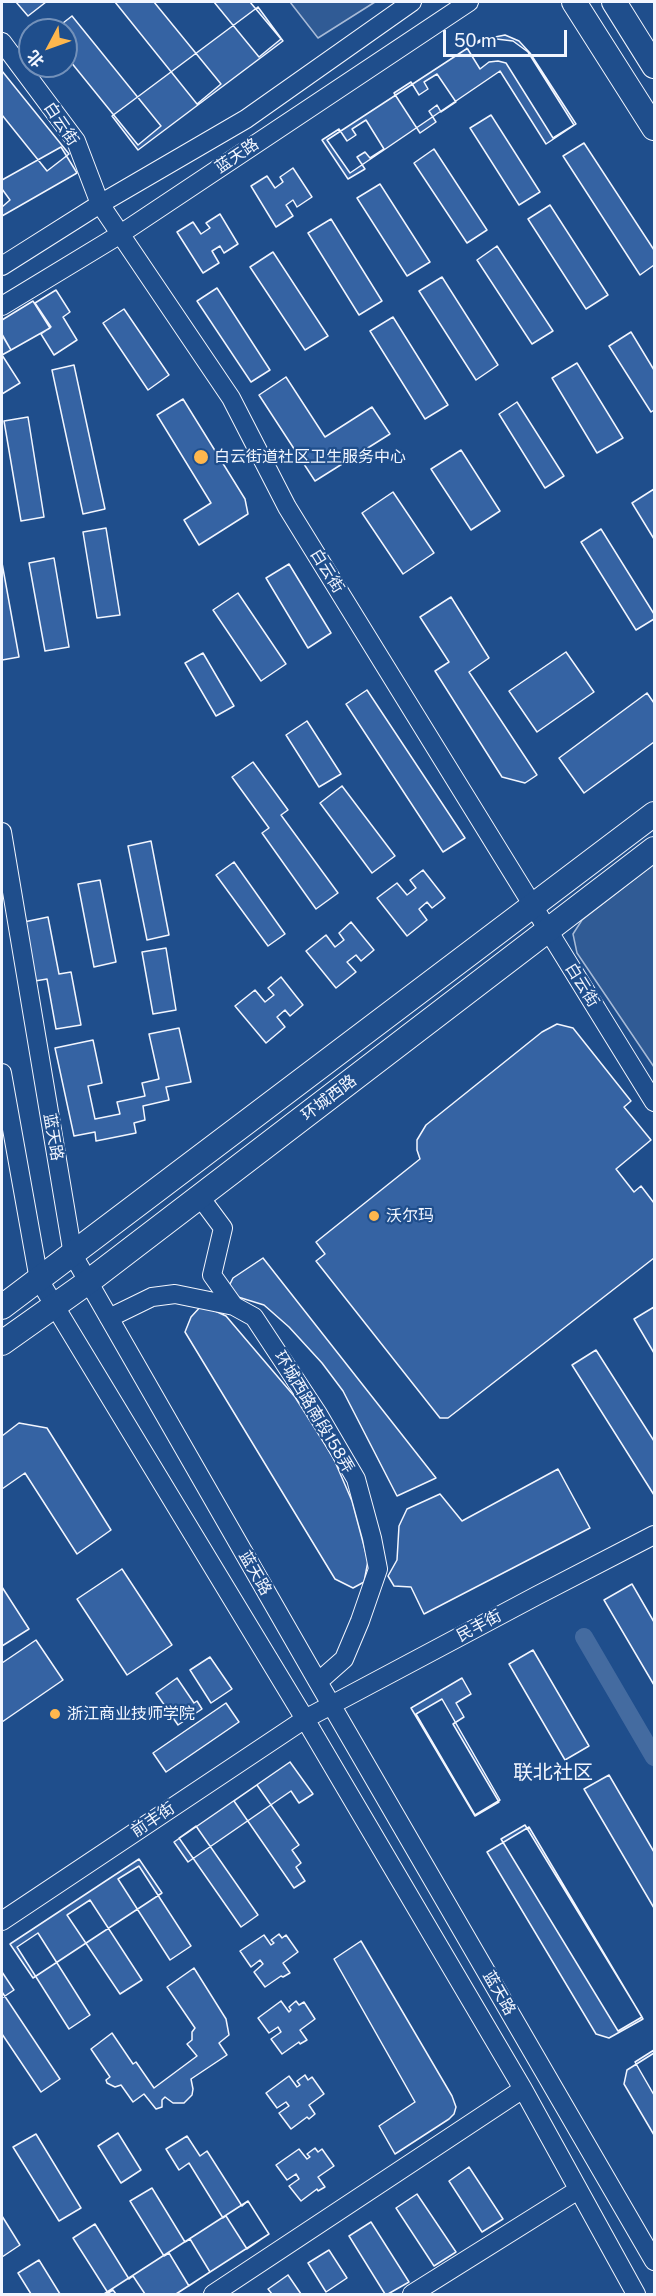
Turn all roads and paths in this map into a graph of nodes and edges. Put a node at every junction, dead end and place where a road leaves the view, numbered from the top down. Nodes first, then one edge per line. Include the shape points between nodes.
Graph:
1 (412, 2) edge
2 (469, 2) edge
3 (574, 2) edge
4 (614, 2) edge
5 (2, 42) edge
6 (654, 66) edge
7 (654, 128) edge
8 (100, 204) junction
9 (119, 235) junction
10 (2, 266) edge
11 (2, 306) edge
12 (654, 814) edge
13 (2, 831) edge
14 (654, 849) edge
15 (534, 906) junction
16 (548, 931) junction
17 (2, 1073) edge
18 (654, 1102) edge
19 (200, 1197) junction
20 (73, 1255) junction
21 (39, 1280) junction
22 (88, 1282) junction
23 (55, 1306) junction
24 (234, 1306) junction
25 (2, 1307) edge
26 (109, 1318) junction
27 (2, 1343) edge
28 (654, 1535) edge
29 (318, 1682) junction
30 (331, 1705) junction
31 (305, 1719) junction
32 (2, 1921) edge
33 (523, 2089) junction
34 (578, 2190) junction
35 (654, 2261) edge
36 (213, 2295) edge
37 (412, 2295) edge
38 (636, 2295) edge

1 - 8 street, 蓝天路 via 246,119
2 - 9 street, 蓝天路
3 - 7 main road
4 - 6 main road
5 - 8 street, 白云街 via 76,141
8 - 9 street, 白云街
8 - 10 street, 蓝天路
9 - 11 street, 蓝天路
9 - 15 street, 白云街 via 231,398 287,507
12 - 15 main road, 环城西路
13 - 20 street, 蓝天路
14 - 16 main road, 环城西路
15 - 16 street, 白云街
15 - 20 main road, 环城西路
16 - 18 street, 白云街
16 - 19 main road, 环城西路
17 - 21 street, 蓝天路
19 - 22 main road, 环城西路
19 - 24 street via 224,1228 212,1275
20 - 21 main road, 环城西路
20 - 22 street, 蓝天路
21 - 23 street, 蓝天路
21 - 25 main road, 环城西路
22 - 23 main road, 环城西路
22 - 26 street, 蓝天路
23 - 27 main road, 环城西路
23 - 31 street, 蓝天路
24 - 26 street, 环城西路南段158弄 via 175,1294 152,1297
24 - 29 street, 环城西路南段158弄 via 254,1317 318,1414 356,1479 372,1538 378,1569 360,1621 344,1659
26 - 29 street, 蓝天路
28 - 30 street, 民丰街
29 - 30 street, 蓝天路
30 - 31 street, 民丰街
30 - 35 street, 蓝天路
31 - 32 street, 前丰街
31 - 33 street, 蓝天路
33 - 34 street, 蓝天路
33 - 36 street
34 - 37 street
34 - 38 street, 蓝天路

